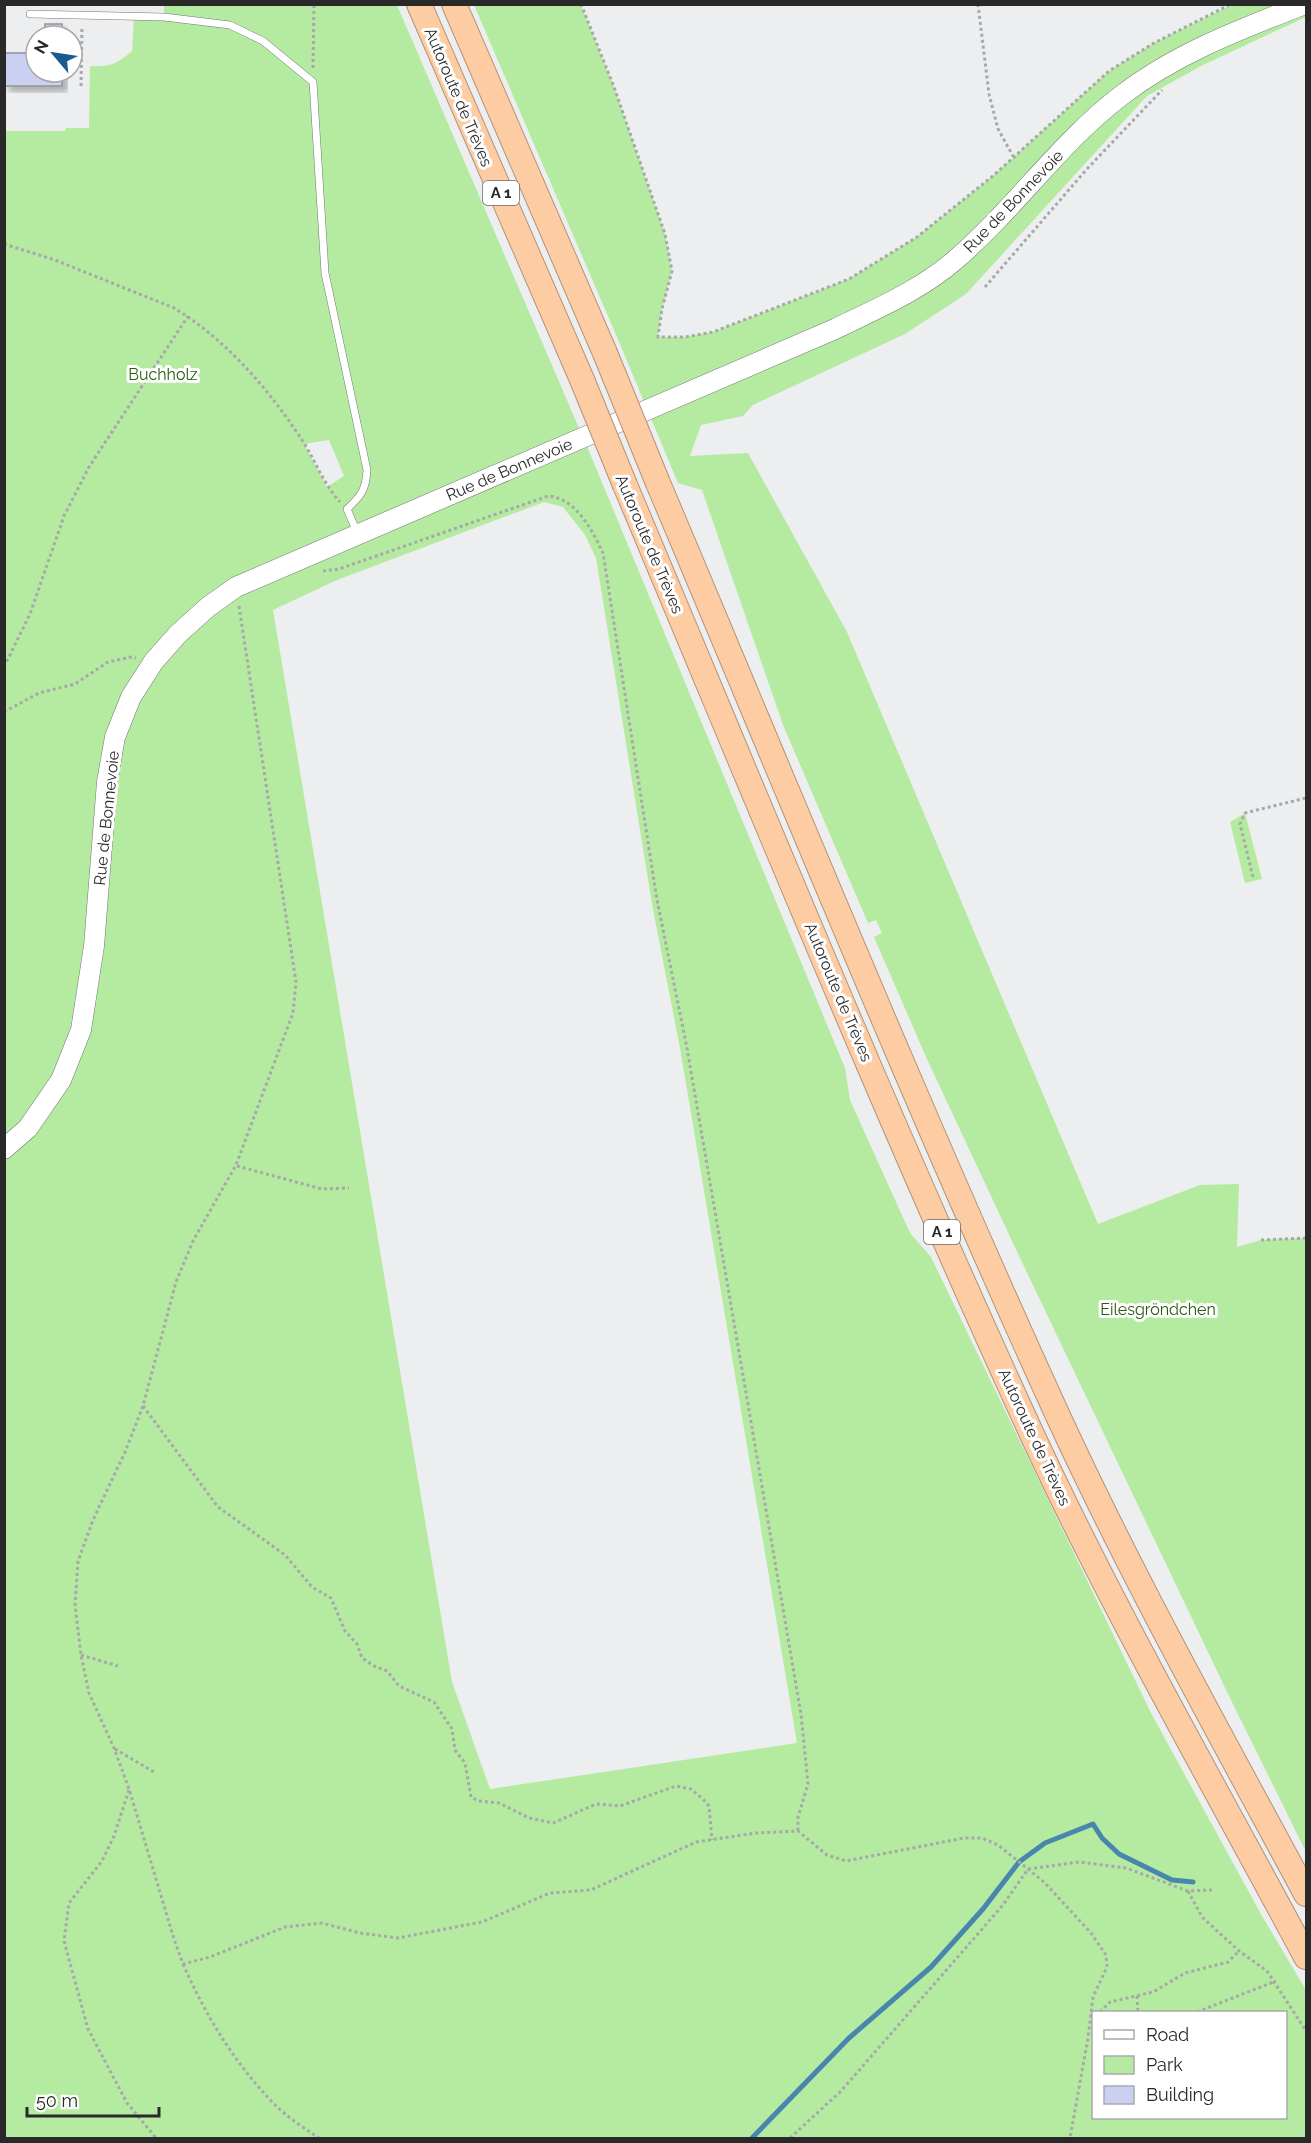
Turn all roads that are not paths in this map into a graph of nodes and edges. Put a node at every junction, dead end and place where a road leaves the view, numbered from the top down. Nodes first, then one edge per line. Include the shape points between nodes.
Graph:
1 (419, 4) edge
2 (454, 4) edge
3 (1305, 4) edge
4 (30, 14) dead end
5 (358, 534) junction
6 (4, 1149) edge
7 (1306, 1894) edge
8 (1306, 1957) edge

1 - 8 highway, Autoroute de Trèves / A 1, bridge via 583,382 898,1132 1031,1431 1101,1574
2 - 7 highway, Autoroute de Trèves / A 1, bridge via 929,1124 1059,1419 1128,1560
3 - 5 main road, Rue de Bonnevoie via 1177,59 1122,94 1074,137 952,263 907,293 835,329
4 - 5 lane via 164,17 230,25 263,41 313,82 326,273 367,470 367,485 347,509
5 - 6 main road, Rue de Bonnevoie via 236,587 178,634 154,661 131,697 115,737 107,782 94,946 81,1030 61,1080 28,1128

